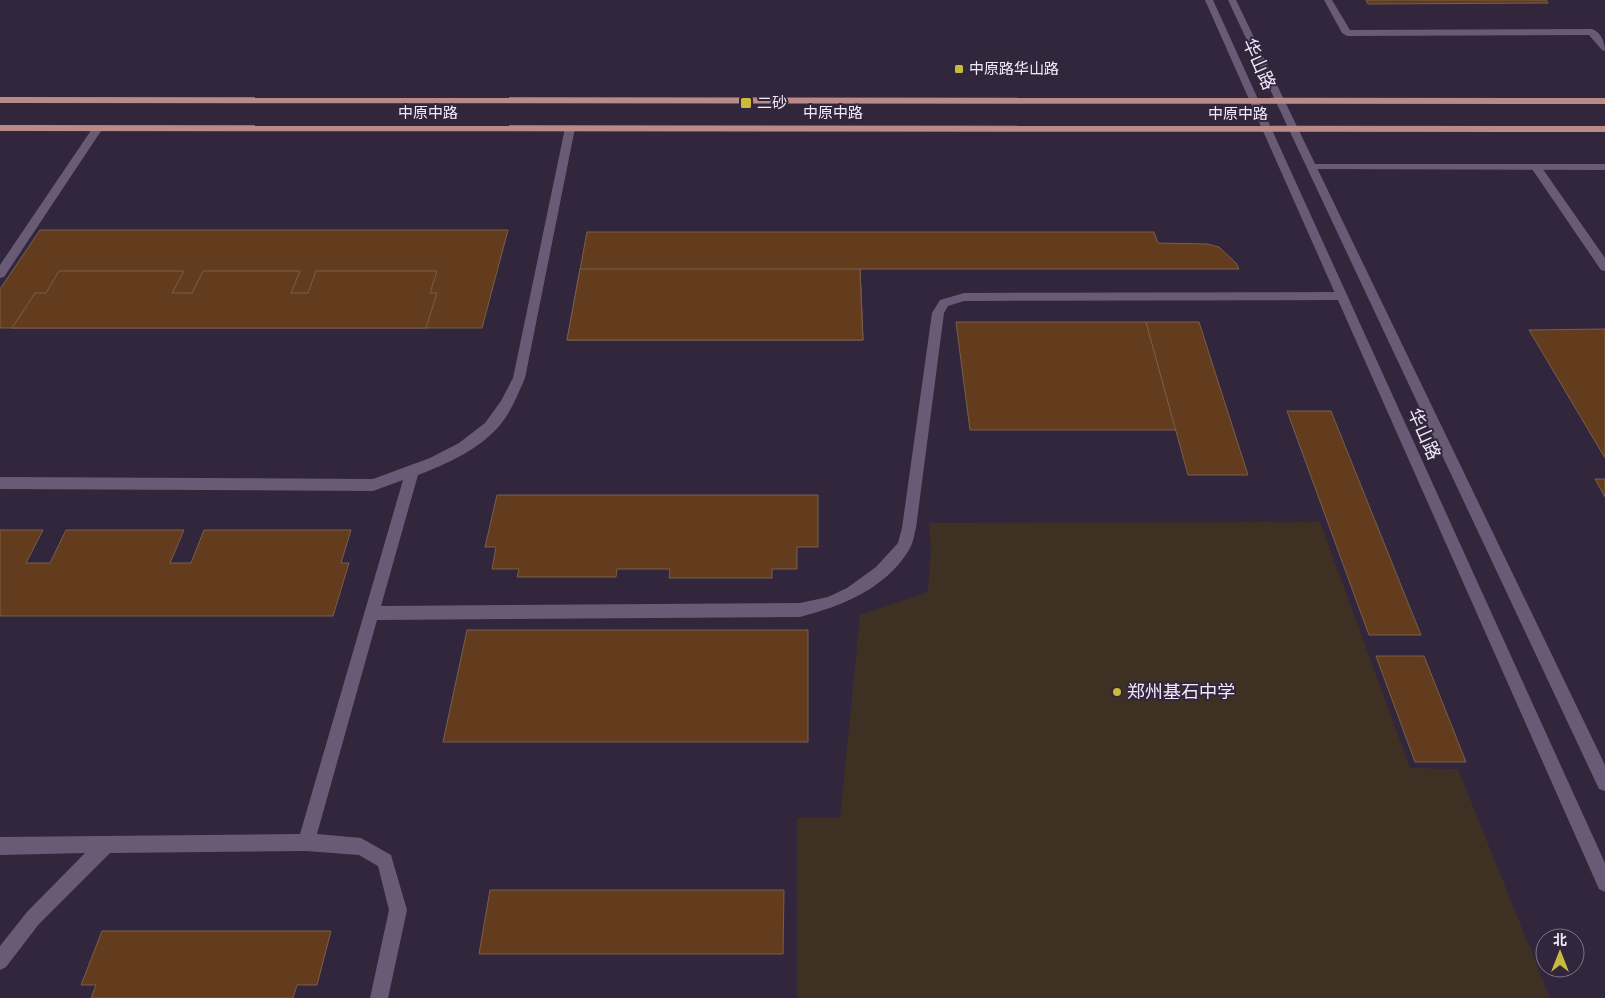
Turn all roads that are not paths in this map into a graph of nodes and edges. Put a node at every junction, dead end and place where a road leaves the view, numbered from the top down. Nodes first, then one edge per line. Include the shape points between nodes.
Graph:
1 (1209, 0) edge
2 (1232, 0) edge
3 (1328, 0) edge
4 (1605, 48) edge
5 (0, 100) edge
6 (1255, 101) junction
7 (1280, 101) junction
8 (1605, 101) edge
9 (0, 128) edge
10 (98, 128) junction
11 (570, 128) junction
12 (1267, 129) junction
13 (1294, 129) junction
14 (1605, 129) edge
15 (1312, 167) junction
16 (1536, 167) junction
17 (1605, 167) edge
18 (1605, 267) edge
19 (0, 274) edge
20 (1342, 296) junction
21 (412, 472) junction
22 (0, 482) edge
23 (372, 613) junction
24 (1605, 783) edge
25 (306, 842) junction
26 (0, 846) edge
27 (105, 846) junction
28 (1605, 883) edge
29 (0, 961) edge
30 (379, 998) edge

1 - 6 street, 华山路
2 - 7 street, 华山路
3 - 4 street via 1347,33 1592,32
5 - 6 main road, 中原中路
6 - 7 main road, 中原中路
6 - 12 street, 华山路
7 - 8 main road, 中原中路
7 - 13 street, 华山路
9 - 10 main road, 中原中路
10 - 11 main road, 中原中路
10 - 19 street
11 - 12 main road, 中原中路
11 - 21 street via 519,378 491,426 460,450
12 - 13 main road, 中原中路
12 - 20 street, 华山路
13 - 14 main road, 中原中路
13 - 15 street, 华山路
15 - 16 street
15 - 24 street, 华山路
16 - 17 street
16 - 18 street
20 - 23 street via 964,297 944,303 938,313 904,546 881,572 852,593 829,603 800,610
20 - 28 street, 华山路
21 - 22 street via 373,485
21 - 23 street
23 - 25 street
25 - 27 street
25 - 30 street via 361,847 385,861 398,910
26 - 27 street
27 - 29 street via 33,918

